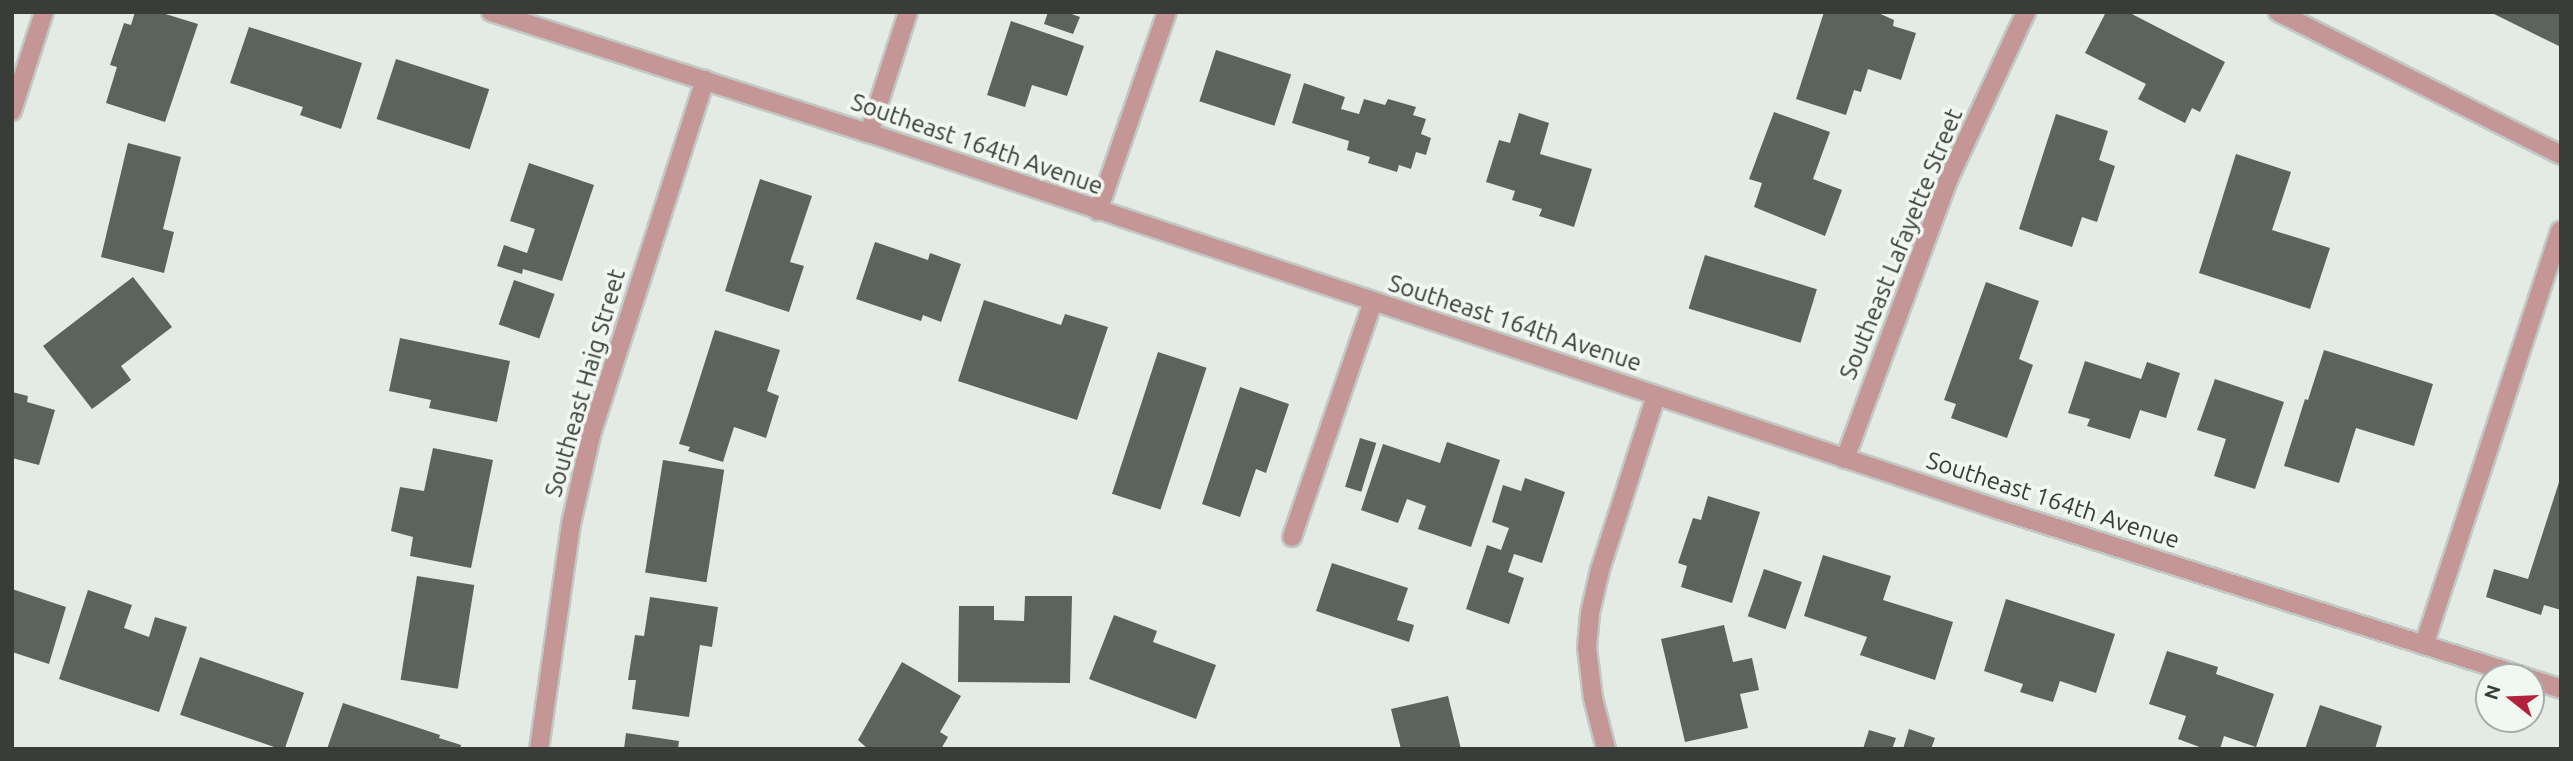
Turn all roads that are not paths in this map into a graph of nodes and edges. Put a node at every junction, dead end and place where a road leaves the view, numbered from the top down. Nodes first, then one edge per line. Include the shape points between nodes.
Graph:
1 (44, 12) edge
2 (491, 12) edge
3 (908, 12) edge
4 (1167, 12) edge
5 (2026, 12) edge
6 (2278, 12) edge
7 (705, 80) junction
8 (12, 111) edge
9 (869, 133) junction
10 (2561, 155) edge
11 (1098, 211) junction
12 (2560, 231) edge
13 (1373, 302) junction
14 (1656, 396) junction
15 (1845, 459) junction
16 (1293, 537) dead end
17 (2424, 645) junction
18 (2481, 663) edge
19 (539, 749) edge
20 (1606, 749) edge

1 - 8 street
2 - 7 street, Southeast 164th Avenue
3 - 9 street
4 - 11 street
5 - 15 street, Southeast Lafayette Street via 1949,178
6 - 10 street
7 - 9 street, Southeast 164th Avenue
7 - 19 street, Southeast Haig Street via 591,435 571,524
9 - 11 street, Southeast 164th Avenue
11 - 13 street, Southeast 164th Avenue
12 - 17 street
13 - 14 street, Southeast 164th Avenue
13 - 16 street
14 - 15 street, Southeast 164th Avenue
14 - 20 street via 1590,613 1587,648
15 - 17 street, Southeast 164th Avenue
17 - 18 street, Southeast 164th Avenue

